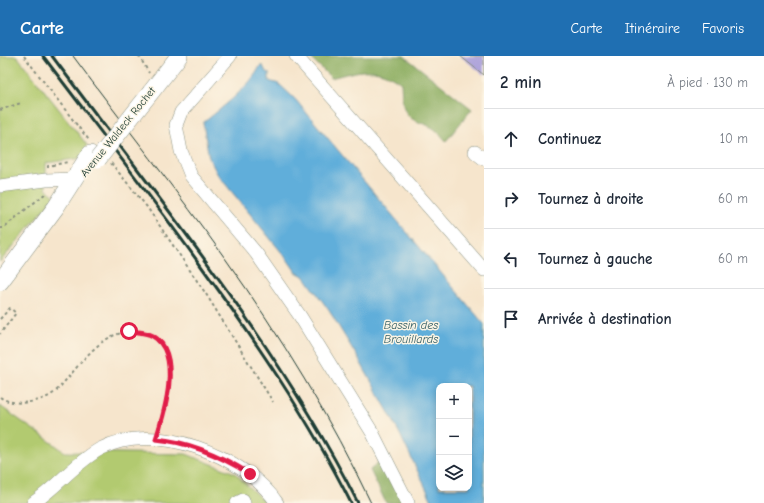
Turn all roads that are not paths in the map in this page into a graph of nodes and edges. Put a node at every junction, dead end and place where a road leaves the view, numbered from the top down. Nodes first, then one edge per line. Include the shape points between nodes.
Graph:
1 (169, 56) edge
2 (179, 56) edge
3 (230, 56) edge
4 (296, 56) edge
5 (147, 84) junction
6 (97, 153) junction
7 (74, 179) junction
8 (0, 186) edge
9 (56, 207) junction
10 (484, 270) edge
11 (0, 282) edge
12 (33, 503) edge
13 (237, 503) edge
14 (244, 503) edge
15 (277, 503) edge
16 (408, 503) edge

1 - 5 main road, Avenue Waldeck Rochet
2 - 5 main road, Avenue Waldeck Rochet
3 - 16 lane via 181,112 176,125 181,151 191,176 256,253 300,316 372,432
4 - 10 lane
5 - 6 main road, Avenue Waldeck Rochet
6 - 7 main road, Avenue Waldeck Rochet
6 - 9 main road, Avenue Waldeck Rochet
7 - 8 lane
7 - 9 main road, Avenue Waldeck Rochet
9 - 11 main road, Avenue Waldeck Rochet
12 - 15 lane via 86,458 101,449 145,438 194,447 214,454 250,474
13 - 14 lane via 243,500

